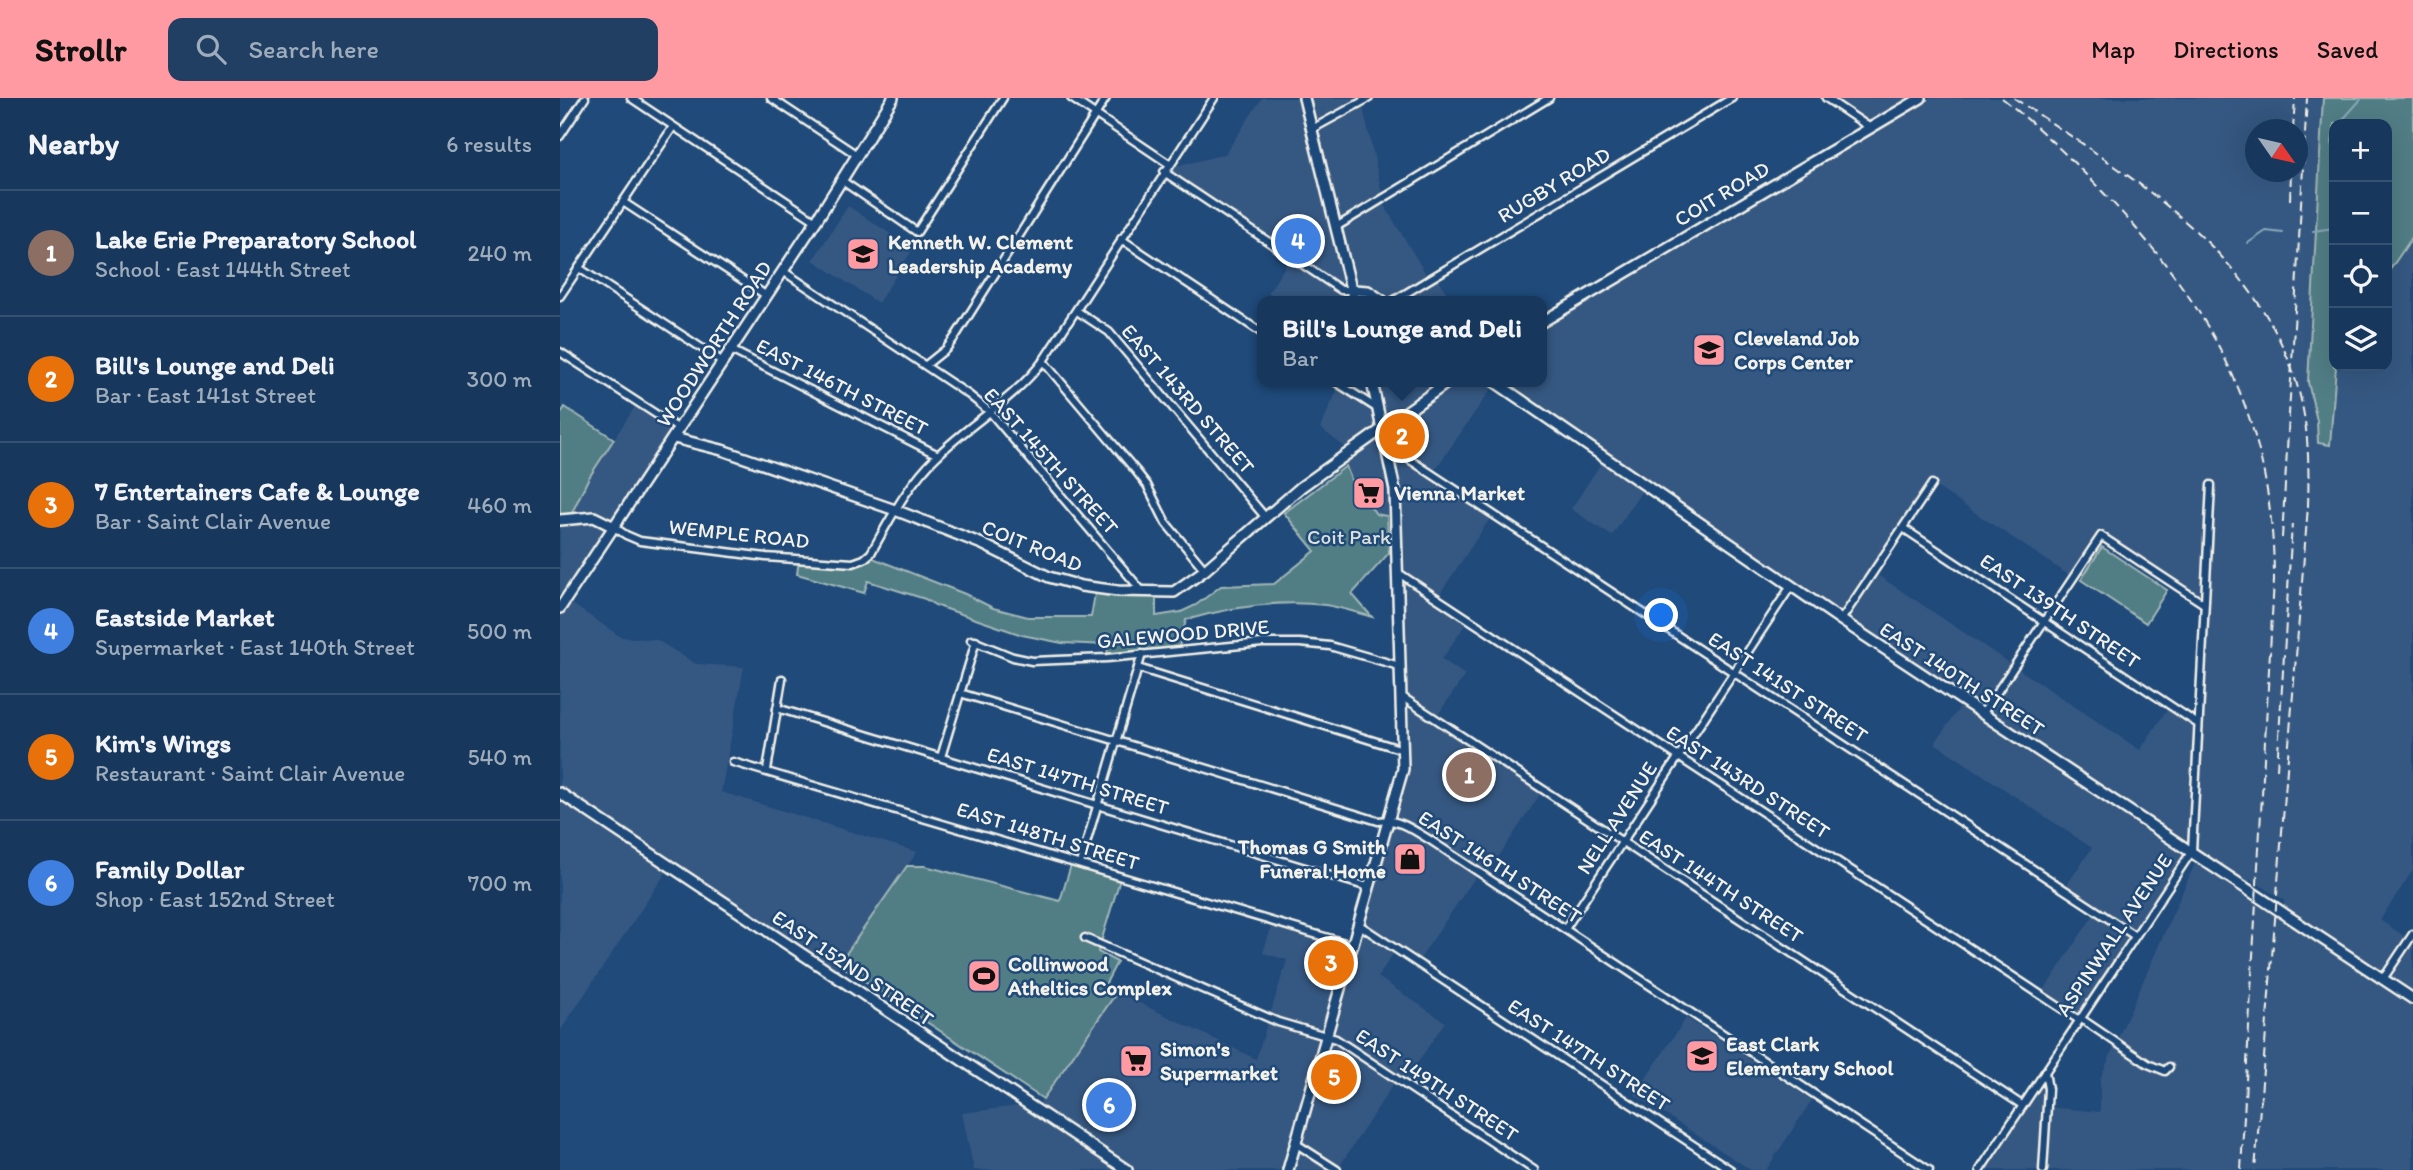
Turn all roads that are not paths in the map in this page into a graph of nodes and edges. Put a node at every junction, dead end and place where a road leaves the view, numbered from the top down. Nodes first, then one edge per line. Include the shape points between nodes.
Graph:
1 (585, 98) edge
2 (631, 98) edge
3 (771, 98) edge
4 (893, 98) edge
5 (1003, 98) edge
6 (1071, 98) edge
7 (1105, 98) edge
8 (1214, 98) edge
9 (1304, 98) edge
10 (1369, 98) edge
11 (1549, 98) edge
12 (1732, 98) edge
13 (1826, 98) edge
14 (1921, 98) edge
15 (1095, 114) junction
16 (673, 127) junction
17 (1869, 127) junction
18 (1312, 129) junction
19 (560, 136) edge
20 (857, 155) junction
21 (1169, 164) junction
22 (1164, 172) junction
23 (841, 180) junction
24 (622, 202) junction
25 (816, 221) junction
26 (1336, 227) junction
27 (1121, 239) junction
28 (579, 268) junction
29 (783, 271) junction
30 (1353, 290) junction
31 (560, 296) edge
32 (767, 296) junction
33 (1354, 296) edge
34 (1376, 296) edge
35 (1401, 296) edge
36 (1077, 311) junction
37 (1547, 319) edge
38 (1257, 330) edge
39 (731, 349) junction
40 (560, 352) edge
41 (1043, 361) junction
42 (723, 362) junction
43 (926, 365) junction
44 (1344, 387) edge
45 (1373, 387) edge
46 (1441, 387) edge
47 (1503, 387) edge
48 (1378, 409) junction
49 (990, 412) junction
50 (1382, 429) junction
51 (676, 433) junction
52 (1386, 444) junction
53 (938, 455) junction
54 (1932, 484) dead end
55 (2211, 485) dead end
56 (895, 510) junction
57 (1266, 518) junction
58 (560, 520) edge
59 (614, 527) junction
60 (1903, 528) junction
61 (1205, 570) junction
62 (1397, 572) junction
63 (1791, 586) junction
64 (1143, 593) junction
65 (2204, 604) junction
66 (560, 608) edge
67 (1840, 620) junction
68 (2044, 622) junction
69 (1142, 654) junction
70 (1399, 666) junction
71 (1138, 668) junction
72 (1734, 672) junction
73 (782, 679) dead end
74 (960, 693) junction
75 (1401, 696) junction
76 (777, 708) junction
77 (1983, 713) junction
78 (2198, 724) junction
79 (1116, 742) junction
80 (1403, 750) junction
81 (941, 757) junction
82 (1678, 757) junction
83 (733, 762) dead end
84 (766, 771) junction
85 (560, 793) edge
86 (1096, 806) junction
87 (1388, 819) junction
88 (1622, 842) junction
89 (2192, 851) junction
90 (1080, 864) junction
91 (1368, 887) junction
92 (1358, 924) junction
93 (1565, 929) junction
94 (2413, 934) edge
95 (2135, 936) junction
96 (1085, 937) dead end
97 (1353, 945) junction
98 (2383, 979) junction
99 (2413, 999) edge
100 (2079, 1019) junction
101 (1325, 1037) junction
102 (2169, 1067) dead end
103 (2045, 1072) junction
104 (2022, 1105) junction
105 (1296, 1143) junction
106 (1123, 1169) edge
107 (1288, 1170) edge
108 (1337, 1170) edge
109 (1534, 1170) edge
110 (1731, 1170) edge
111 (1929, 1170) edge
112 (1980, 1170) edge
113 (2043, 1170) edge

1 - 19 street
2 - 16 street
3 - 20 street
4 - 20 street, WOODWORTH ROAD
5 - 23 street via 918,232
6 - 15 street
7 - 15 street
8 - 21 street
9 - 18 street
10 - 18 street
11 - 26 street
12 - 35 street, RUGBY ROAD
13 - 17 street
14 - 17 street, COIT ROAD
15 - 21 street
15 - 43 street via 955,337
16 - 24 street
16 - 25 street
17 - 37 street, COIT ROAD
18 - 26 street
20 - 23 street, WOODWORTH ROAD
21 - 22 street
22 - 27 street
22 - 30 street via 1341,290
23 - 25 street, WOODWORTH ROAD
24 - 28 street
24 - 32 street
25 - 29 street, WOODWORTH ROAD
26 - 30 street
27 - 36 street
27 - 38 street
28 - 31 street
28 - 42 street
29 - 32 street, WOODWORTH ROAD
29 - 43 street, EAST 145TH STREET
30 - 33 street
30 - 34 street
32 - 39 street, WOODWORTH ROAD
36 - 41 street
36 - 57 street, EAST 143RD STREET via 1109,332
39 - 42 street, WOODWORTH ROAD
39 - 53 street, EAST 146TH STREET
40 - 51 street
41 - 49 street via 1025,384
41 - 61 street via 1147,485 1166,523
42 - 51 street, WOODWORTH ROAD
43 - 49 street, EAST 145TH STREET
44 - 48 street
45 - 48 street
46 - 50 street, COIT ROAD
47 - 63 street, EAST 140TH STREET
48 - 50 street
49 - 53 street
49 - 64 street, EAST 145TH STREET
50 - 52 street
50 - 57 street, COIT ROAD
51 - 56 street, COIT ROAD
51 - 59 street, WOODWORTH ROAD
52 - 62 street via 1395,490
52 - 72 street, EAST 141ST STREET
53 - 56 street
54 - 60 street
55 - 65 street, ASPINWALL AVENUE
56 - 59 street, WEMPLE ROAD via 871,553 853,563 640,541
56 - 64 street, COIT ROAD via 1049,576 1081,586
57 - 61 street, COIT ROAD
58 - 59 street via 594,517
59 - 66 street, WOODWORTH ROAD
60 - 67 street
60 - 68 street, EAST 139TH STREET
61 - 64 street, COIT ROAD via 1174,592
62 - 70 street
62 - 82 street, EAST 143RD STREET
63 - 67 street, EAST 140TH STREET
63 - 72 street, NELL AVENUE
65 - 68 street via 2101,536
65 - 78 street, ASPINWALL AVENUE
67 - 77 street, EAST 140TH STREET
68 - 77 street
68 - 78 street, EAST 139TH STREET
69 - 70 street, GALEWOOD DRIVE via 1300,643 1330,646
69 - 71 street
69 - 74 street, GALEWOOD DRIVE via 1032,661 974,640
70 - 75 street
71 - 79 street
71 - 80 street
72 - 82 street, NELL AVENUE
72 - 95 street, EAST 141ST STREET
73 - 76 street
74 - 79 street, EAST 146TH STREET
74 - 81 street
75 - 80 street
75 - 88 street, EAST 144TH STREET
76 - 81 street, EAST 147TH STREET
76 - 84 street
77 - 89 street, EAST 140TH STREET
78 - 89 street, ASPINWALL AVENUE
79 - 86 street
79 - 87 street, EAST 146TH STREET via 1377,820
80 - 87 street via 1403,769
81 - 86 street, EAST 147TH STREET
82 - 88 street, NELL AVENUE
82 - 100 street, EAST 143RD STREET
83 - 84 street, EAST 148TH STREET
84 - 90 street, EAST 148TH STREET
85 - 106 street, EAST 152ND STREET
86 - 90 street
86 - 91 street, EAST 147TH STREET
87 - 91 street
87 - 93 street, EAST 146TH STREET via 1430,840
88 - 93 street, NELL AVENUE
88 - 104 street, EAST 144TH STREET
89 - 95 street, ASPINWALL AVENUE
89 - 98 street, EAST 140TH STREET
90 - 97 street, EAST 148TH STREET
91 - 92 street
92 - 97 street
92 - 110 street, EAST 147TH STREET
93 - 111 street, EAST 146TH STREET
94 - 98 street
95 - 100 street, ASPINWALL AVENUE
96 - 101 street, EAST 149TH STREET via 1278,1022
97 - 101 street
98 - 99 street, EAST 140TH STREET
100 - 102 street, EAST 143RD STREET via 2148,1064 2165,1071
100 - 103 street, ASPINWALL AVENUE
101 - 105 street
101 - 109 street, EAST 149TH STREET via 1336,1039
103 - 104 street, ASPINWALL AVENUE
103 - 113 street
104 - 112 street, ASPINWALL AVENUE
105 - 107 street
105 - 108 street

